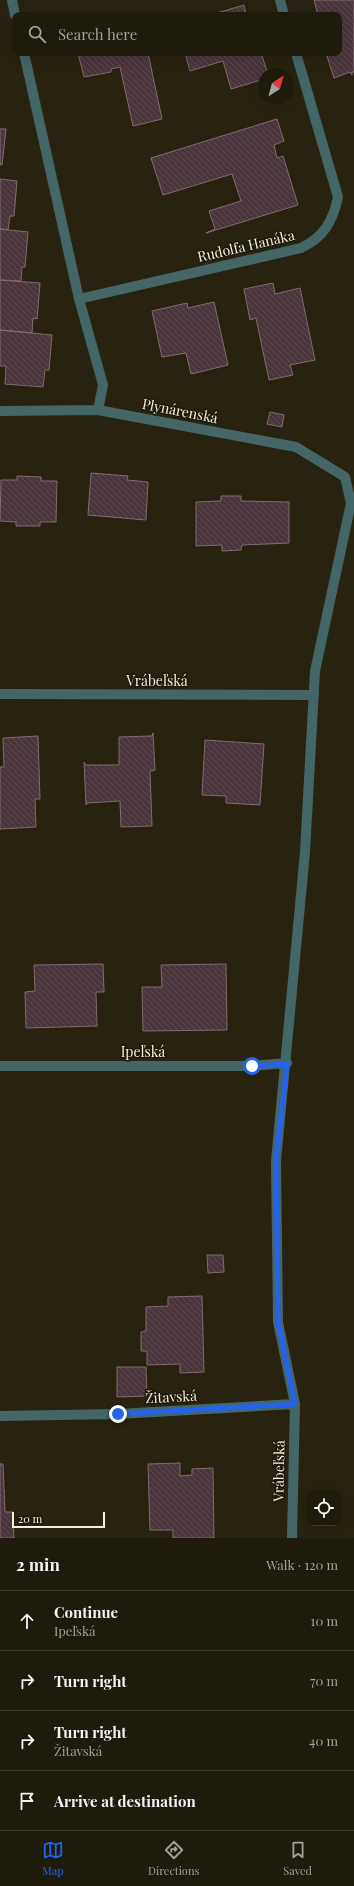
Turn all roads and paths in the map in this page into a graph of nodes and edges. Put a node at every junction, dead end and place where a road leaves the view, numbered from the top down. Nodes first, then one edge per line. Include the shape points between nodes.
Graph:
1 (12, 0) edge
2 (280, 0) edge
3 (14, 12) edge
4 (283, 12) edge
5 (25, 56) edge
6 (297, 56) edge
7 (79, 299) junction
8 (98, 410) junction
9 (0, 411) edge
10 (345, 477) joint
11 (0, 694) edge
12 (314, 695) junction
13 (287, 1064) junction
14 (0, 1066) edge
15 (295, 1404) junction
16 (0, 1416) edge
17 (292, 1538) edge

1 - 3 street
2 - 4 street
5 - 7 street
6 - 7 street, Rudolfa Hanáka via 338,197 335,213 328,228 301,248
7 - 8 street via 103,385
8 - 9 street, Plynárenská
8 - 10 street, Plynárenská via 296,447
10 - 12 street, Vrábeľská via 351,503 315,671
11 - 12 street, Vrábeľská
12 - 13 street, Vrábeľská via 305,852
13 - 14 street, Ipeľská
13 - 15 street, Vrábeľská via 276,1161 278,1322
15 - 16 street, Žitavská via 118,1414
15 - 17 street, Vrábeľská

